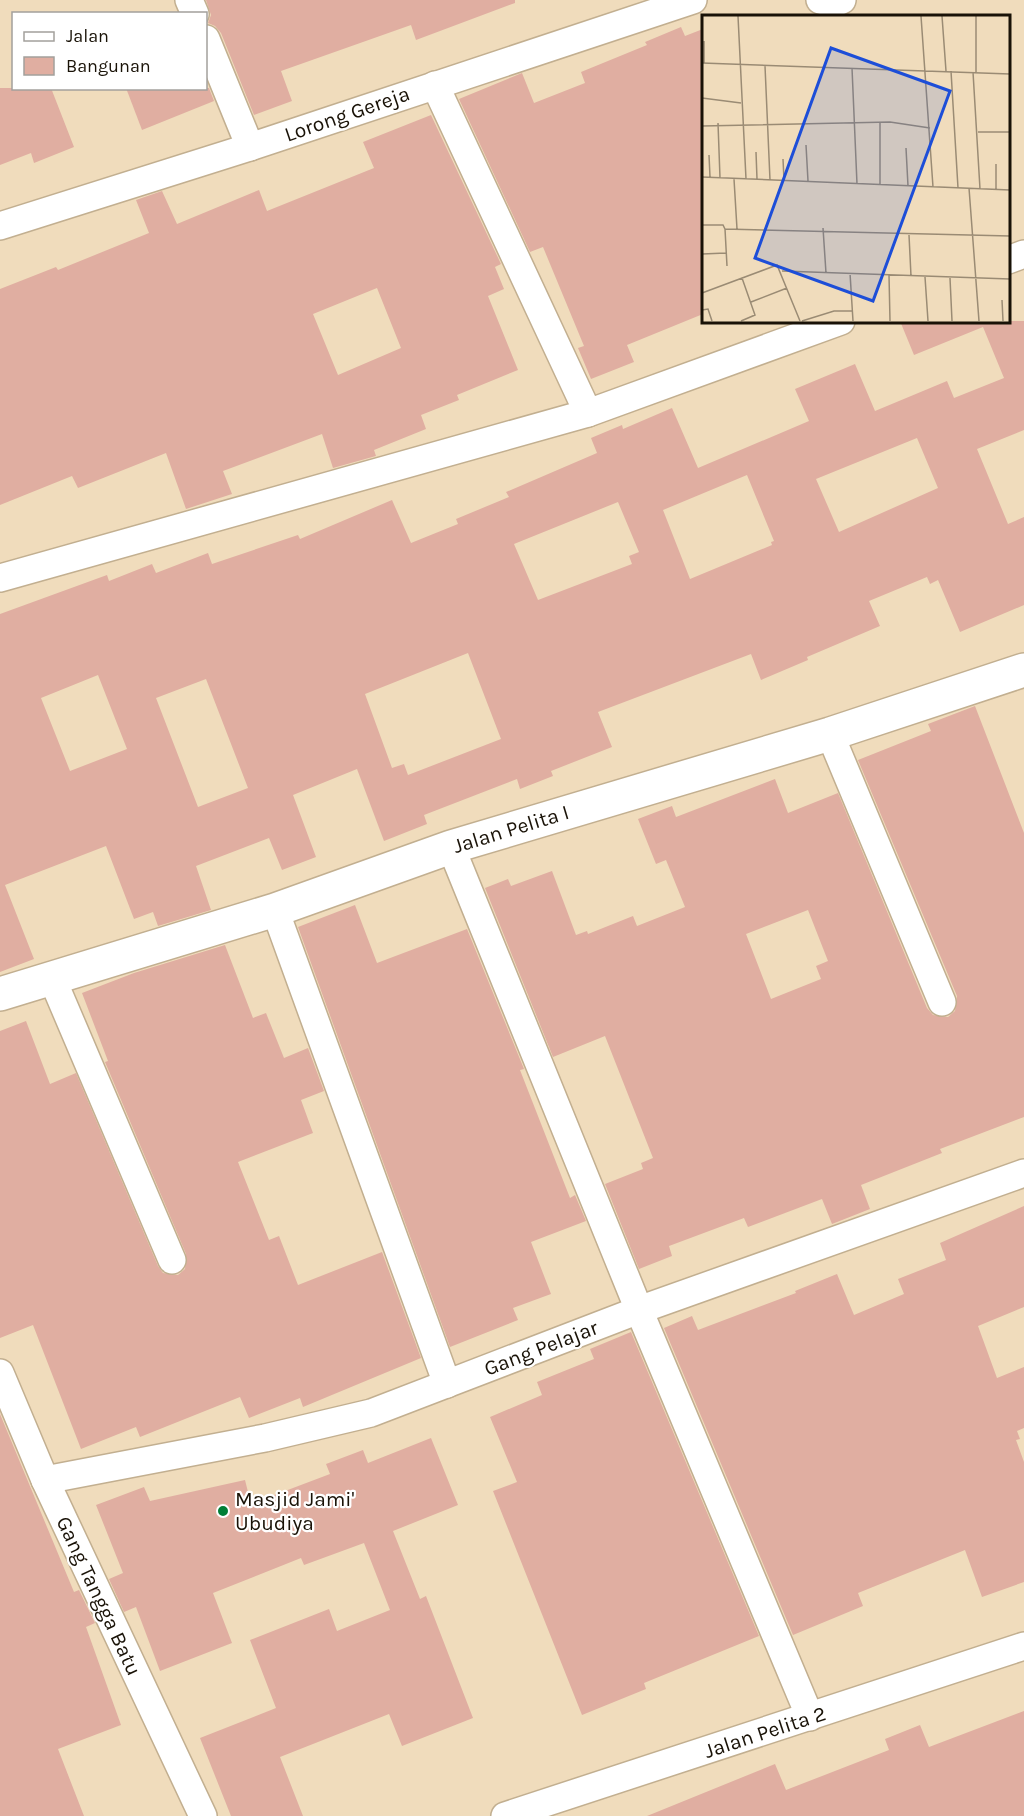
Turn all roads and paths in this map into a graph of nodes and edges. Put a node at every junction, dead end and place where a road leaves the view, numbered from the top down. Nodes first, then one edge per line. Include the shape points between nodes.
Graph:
1 (693, 0) edge
2 (820, 0) edge
3 (842, 0) edge
4 (207, 41) edge
5 (435, 85) junction
6 (250, 147) junction
7 (0, 226) edge
8 (1024, 254) edge
9 (1009, 260) edge
10 (838, 322) edge
11 (588, 412) junction
12 (0, 578) edge
13 (1023, 675) edge
14 (830, 734) junction
15 (451, 847) junction
16 (275, 910) junction
17 (52, 978) junction
18 (0, 994) edge
19 (942, 1002) dead end
20 (1024, 1173) edge
21 (172, 1260) dead end
22 (639, 1310) junction
23 (0, 1373) edge
24 (447, 1384) junction
25 (45, 1480) junction
26 (1024, 1646) edge
27 (810, 1717) junction
28 (202, 1816) edge
29 (505, 1816) edge

1 - 5 street, Lorong Gereja
2 - 3 street via 834,4
4 - 6 street
5 - 6 street, Lorong Gereja
5 - 11 street
6 - 7 street, Lorong Gereja
8 - 9 street
10 - 11 street
11 - 12 street
13 - 14 street, Jalan Pelita I
14 - 15 street, Jalan Pelita I
14 - 19 street
15 - 16 street, Jalan Pelita I
15 - 22 street
16 - 17 street, Jalan Pelita I
16 - 24 street
17 - 18 street, Jalan Pelita I
17 - 21 street
20 - 22 street, Gang Pelajar
22 - 24 street, Gang Pelajar
22 - 27 street
23 - 25 street, Gang Tangga Batu
24 - 25 street, Gang Pelajar via 372,1413 265,1438
25 - 28 street, Gang Tangga Batu
26 - 27 street, Jalan Pelita 2
27 - 29 street, Jalan Pelita 2

